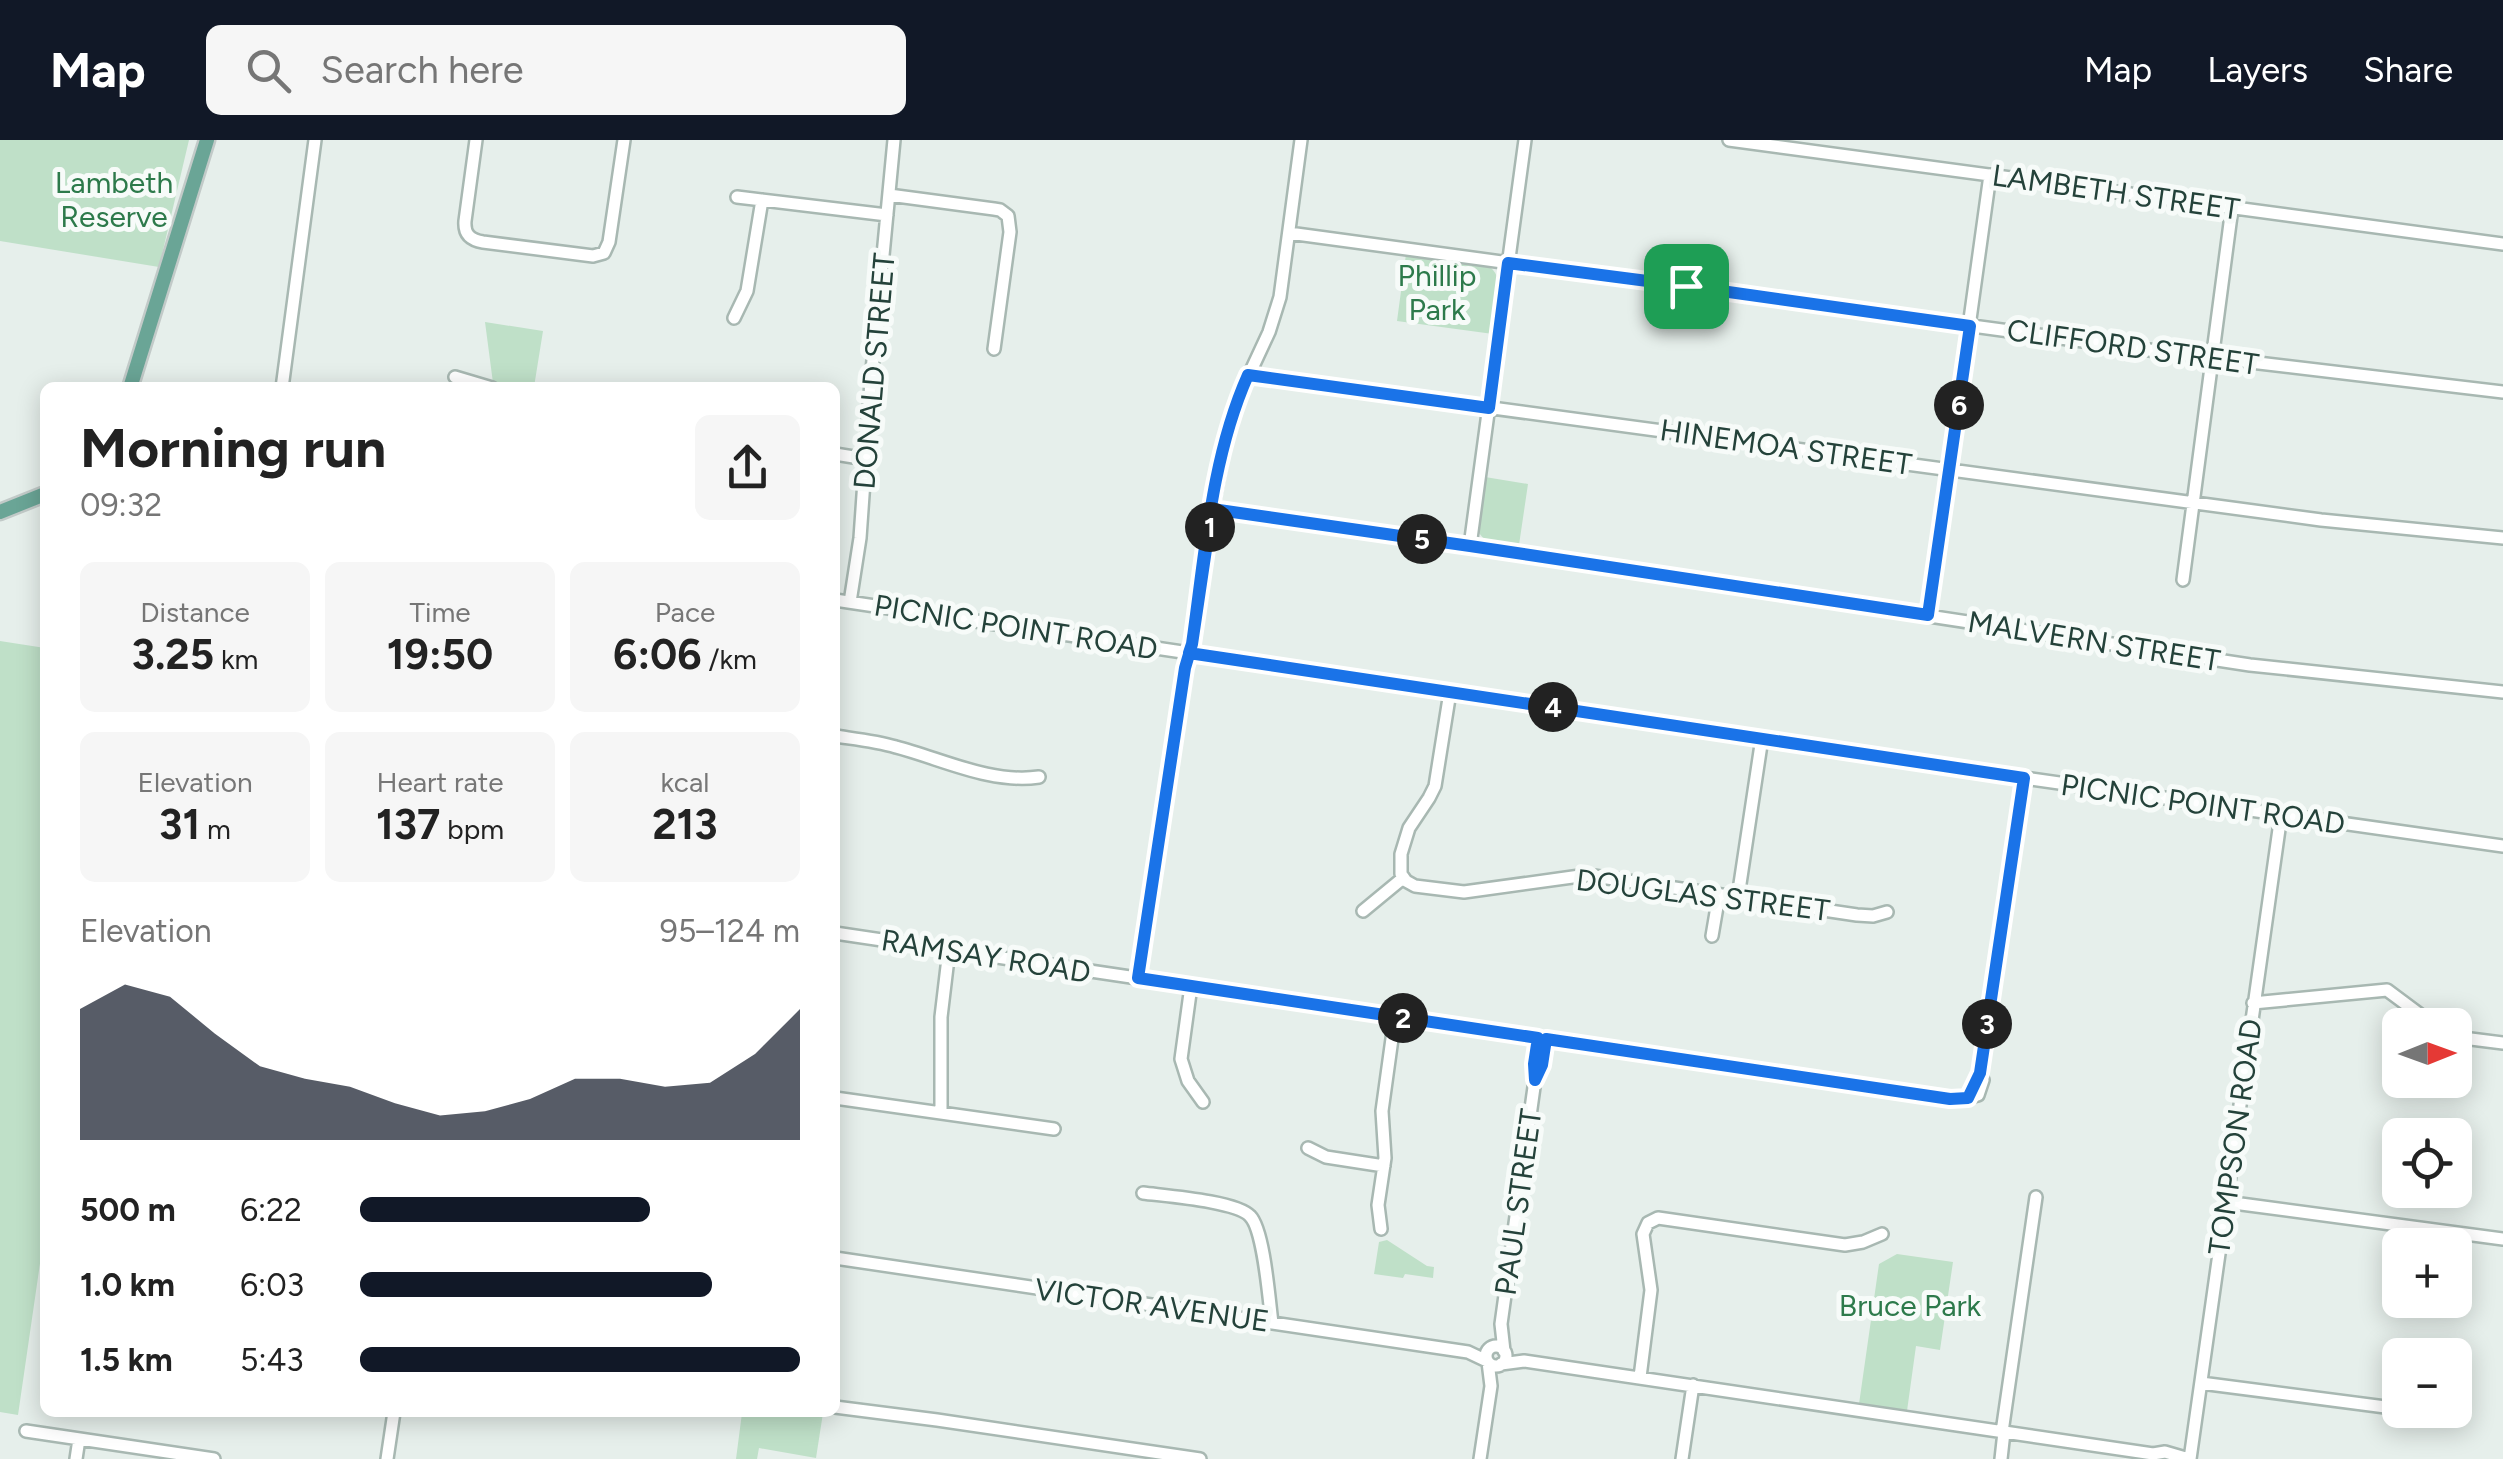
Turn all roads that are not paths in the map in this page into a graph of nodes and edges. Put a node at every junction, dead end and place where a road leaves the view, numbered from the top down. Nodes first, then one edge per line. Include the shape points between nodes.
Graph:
1 (206, 140) edge
2 (315, 140) edge
3 (476, 140) edge
4 (624, 140) edge
5 (894, 140) edge
6 (1301, 140) edge
7 (1525, 140) edge
8 (1729, 140) edge
9 (1806, 145) edge
10 (1990, 175) junction
11 (889, 195) junction
12 (738, 198) dead end
13 (762, 200) junction
14 (2232, 208) junction
15 (887, 216) junction
16 (1289, 233) junction
17 (2503, 244) edge
18 (1508, 263) junction
19 (734, 318) dead end
20 (1970, 326) junction
21 (994, 349) dead end
22 (2212, 358) junction
23 (1248, 375) junction
24 (455, 377) dead end
25 (132, 382) edge
26 (283, 382) edge
27 (472, 382) edge
28 (2503, 392) edge
29 (1489, 408) junction
30 (840, 455) edge
31 (866, 458) junction
32 (1950, 470) junction
33 (40, 496) edge
34 (2194, 502) junction
35 (1212, 509) junction
36 (0, 512) edge
37 (2503, 538) edge
38 (1470, 546) junction
39 (2183, 580) dead end
40 (840, 601) edge
41 (850, 602) junction
42 (1928, 615) junction
43 (1189, 653) junction
44 (1450, 692) junction
45 (2503, 692) edge
46 (840, 737) edge
47 (1762, 738) junction
48 (1040, 776) dead end
49 (2024, 778) junction
50 (2280, 816) junction
51 (2503, 846) edge
52 (1402, 878) junction
53 (1719, 895) junction
54 (1738, 897) junction
55 (1363, 910) dead end
56 (1887, 912) dead end
57 (840, 934) edge
58 (1712, 936) dead end
59 (950, 950) junction
60 (1138, 978) junction
61 (1191, 986) junction
62 (2254, 1003) junction
63 (2411, 1008) edge
64 (1395, 1016) junction
65 (1542, 1038) junction
66 (2472, 1039) edge
67 (2503, 1044) edge
68 (840, 1099) edge
69 (1203, 1102) dead end
70 (941, 1113) junction
71 (1054, 1129) dead end
72 (1308, 1148) dead end
73 (1384, 1166) junction
74 (1143, 1193) dead end
75 (2036, 1197) dead end
76 (2226, 1202) junction
77 (1648, 1204) dead end
78 (1653, 1220) junction
79 (1381, 1229) dead end
80 (1882, 1234) dead end
81 (2503, 1239) edge
82 (840, 1259) edge
83 (1272, 1323) junction
84 (1496, 1356) junction
85 (1640, 1377) junction
86 (2201, 1383) junction
87 (1693, 1385) junction
88 (2382, 1407) edge
89 (840, 1408) edge
90 (393, 1417) edge
91 (26, 1431) dead end
92 (2003, 1432) junction
93 (79, 1438) junction
94 (1127, 1454) edge
95 (2158, 1457) edge
96 (76, 1459) edge
97 (214, 1459) edge
98 (387, 1459) edge
99 (1200, 1459) edge
100 (1480, 1459) edge
101 (1682, 1459) edge
102 (2001, 1459) edge
103 (2190, 1459) edge

1 - 25 main road
2 - 26 street
3 - 4 street via 466,234 593,256 610,242
5 - 11 street, DONALD STREET
6 - 16 street
7 - 18 street
8 - 9 street, LAMBETH STREET
9 - 10 street, LAMBETH STREET
10 - 14 street, LAMBETH STREET
10 - 20 street
11 - 15 street, DONALD STREET
11 - 21 street via 1008,216
12 - 13 street
13 - 15 street
13 - 19 street via 747,291
14 - 17 street, LAMBETH STREET
14 - 22 street
15 - 31 street, DONALD STREET
16 - 18 street, CLIFFORD STREET
16 - 23 street via 1276,309
18 - 20 street, CLIFFORD STREET
18 - 29 street
20 - 22 street, CLIFFORD STREET
20 - 32 street
22 - 28 street, CLIFFORD STREET
22 - 34 street
23 - 29 street, HINEMOA STREET
23 - 35 street
24 - 27 street
29 - 32 street, HINEMOA STREET
29 - 38 street
30 - 31 street
31 - 41 street, DONALD STREET
32 - 34 street, HINEMOA STREET
32 - 42 street
33 - 36 main road
34 - 37 street, HINEMOA STREET
34 - 39 street
35 - 38 street, MALVERN STREET
35 - 43 street
38 - 42 street, MALVERN STREET
40 - 41 street, PICNIC POINT ROAD
41 - 43 street, PICNIC POINT ROAD
42 - 45 street, MALVERN STREET via 2250,666
43 - 44 street, PICNIC POINT ROAD
43 - 60 street
44 - 47 street, PICNIC POINT ROAD
44 - 52 street via 1436,779 1405,836
46 - 48 street via 990,774
47 - 49 street, PICNIC POINT ROAD
47 - 54 street
49 - 50 street, PICNIC POINT ROAD
49 - 65 street, RAMSAY ROAD via 1980,1073 1968,1098
50 - 51 street, PICNIC POINT ROAD
50 - 62 street, TOMPSON ROAD
52 - 53 street, DOUGLAS STREET via 1464,892 1588,875
52 - 55 street
53 - 54 street, DOUGLAS STREET
53 - 58 street
54 - 56 street, DOUGLAS STREET via 1857,915
57 - 59 street, RAMSAY ROAD
59 - 60 street, RAMSAY ROAD
59 - 70 street via 941,1017
60 - 61 street, RAMSAY ROAD
61 - 64 street, RAMSAY ROAD
61 - 69 street via 1182,1066
62 - 63 street via 2387,990
62 - 76 street, TOMPSON ROAD
64 - 65 street, RAMSAY ROAD
64 - 73 street via 1382,1111
65 - 84 street, PAUL STREET
66 - 67 street
68 - 70 street
70 - 71 street
72 - 73 street
73 - 79 street
74 - 83 street via 1249,1214 1258,1228
75 - 92 street
76 - 81 street
76 - 86 street, TOMPSON ROAD
77 - 78 street
78 - 80 street via 1845,1245
78 - 85 street via 1643,1234 1651,1297
82 - 83 street, VICTOR AVENUE
83 - 84 street, VICTOR AVENUE
84 - 85 street, VICTOR AVENUE
84 - 100 street, PAUL STREET
85 - 87 street, VICTOR AVENUE
86 - 88 street
86 - 103 street, TOMPSON ROAD
87 - 92 street, VICTOR AVENUE
87 - 101 street
89 - 94 street
90 - 98 street
91 - 93 street
92 - 95 street, VICTOR AVENUE
92 - 102 street
93 - 96 street
93 - 97 street
94 - 99 street
95 - 103 street, VICTOR AVENUE via 2164,1452

